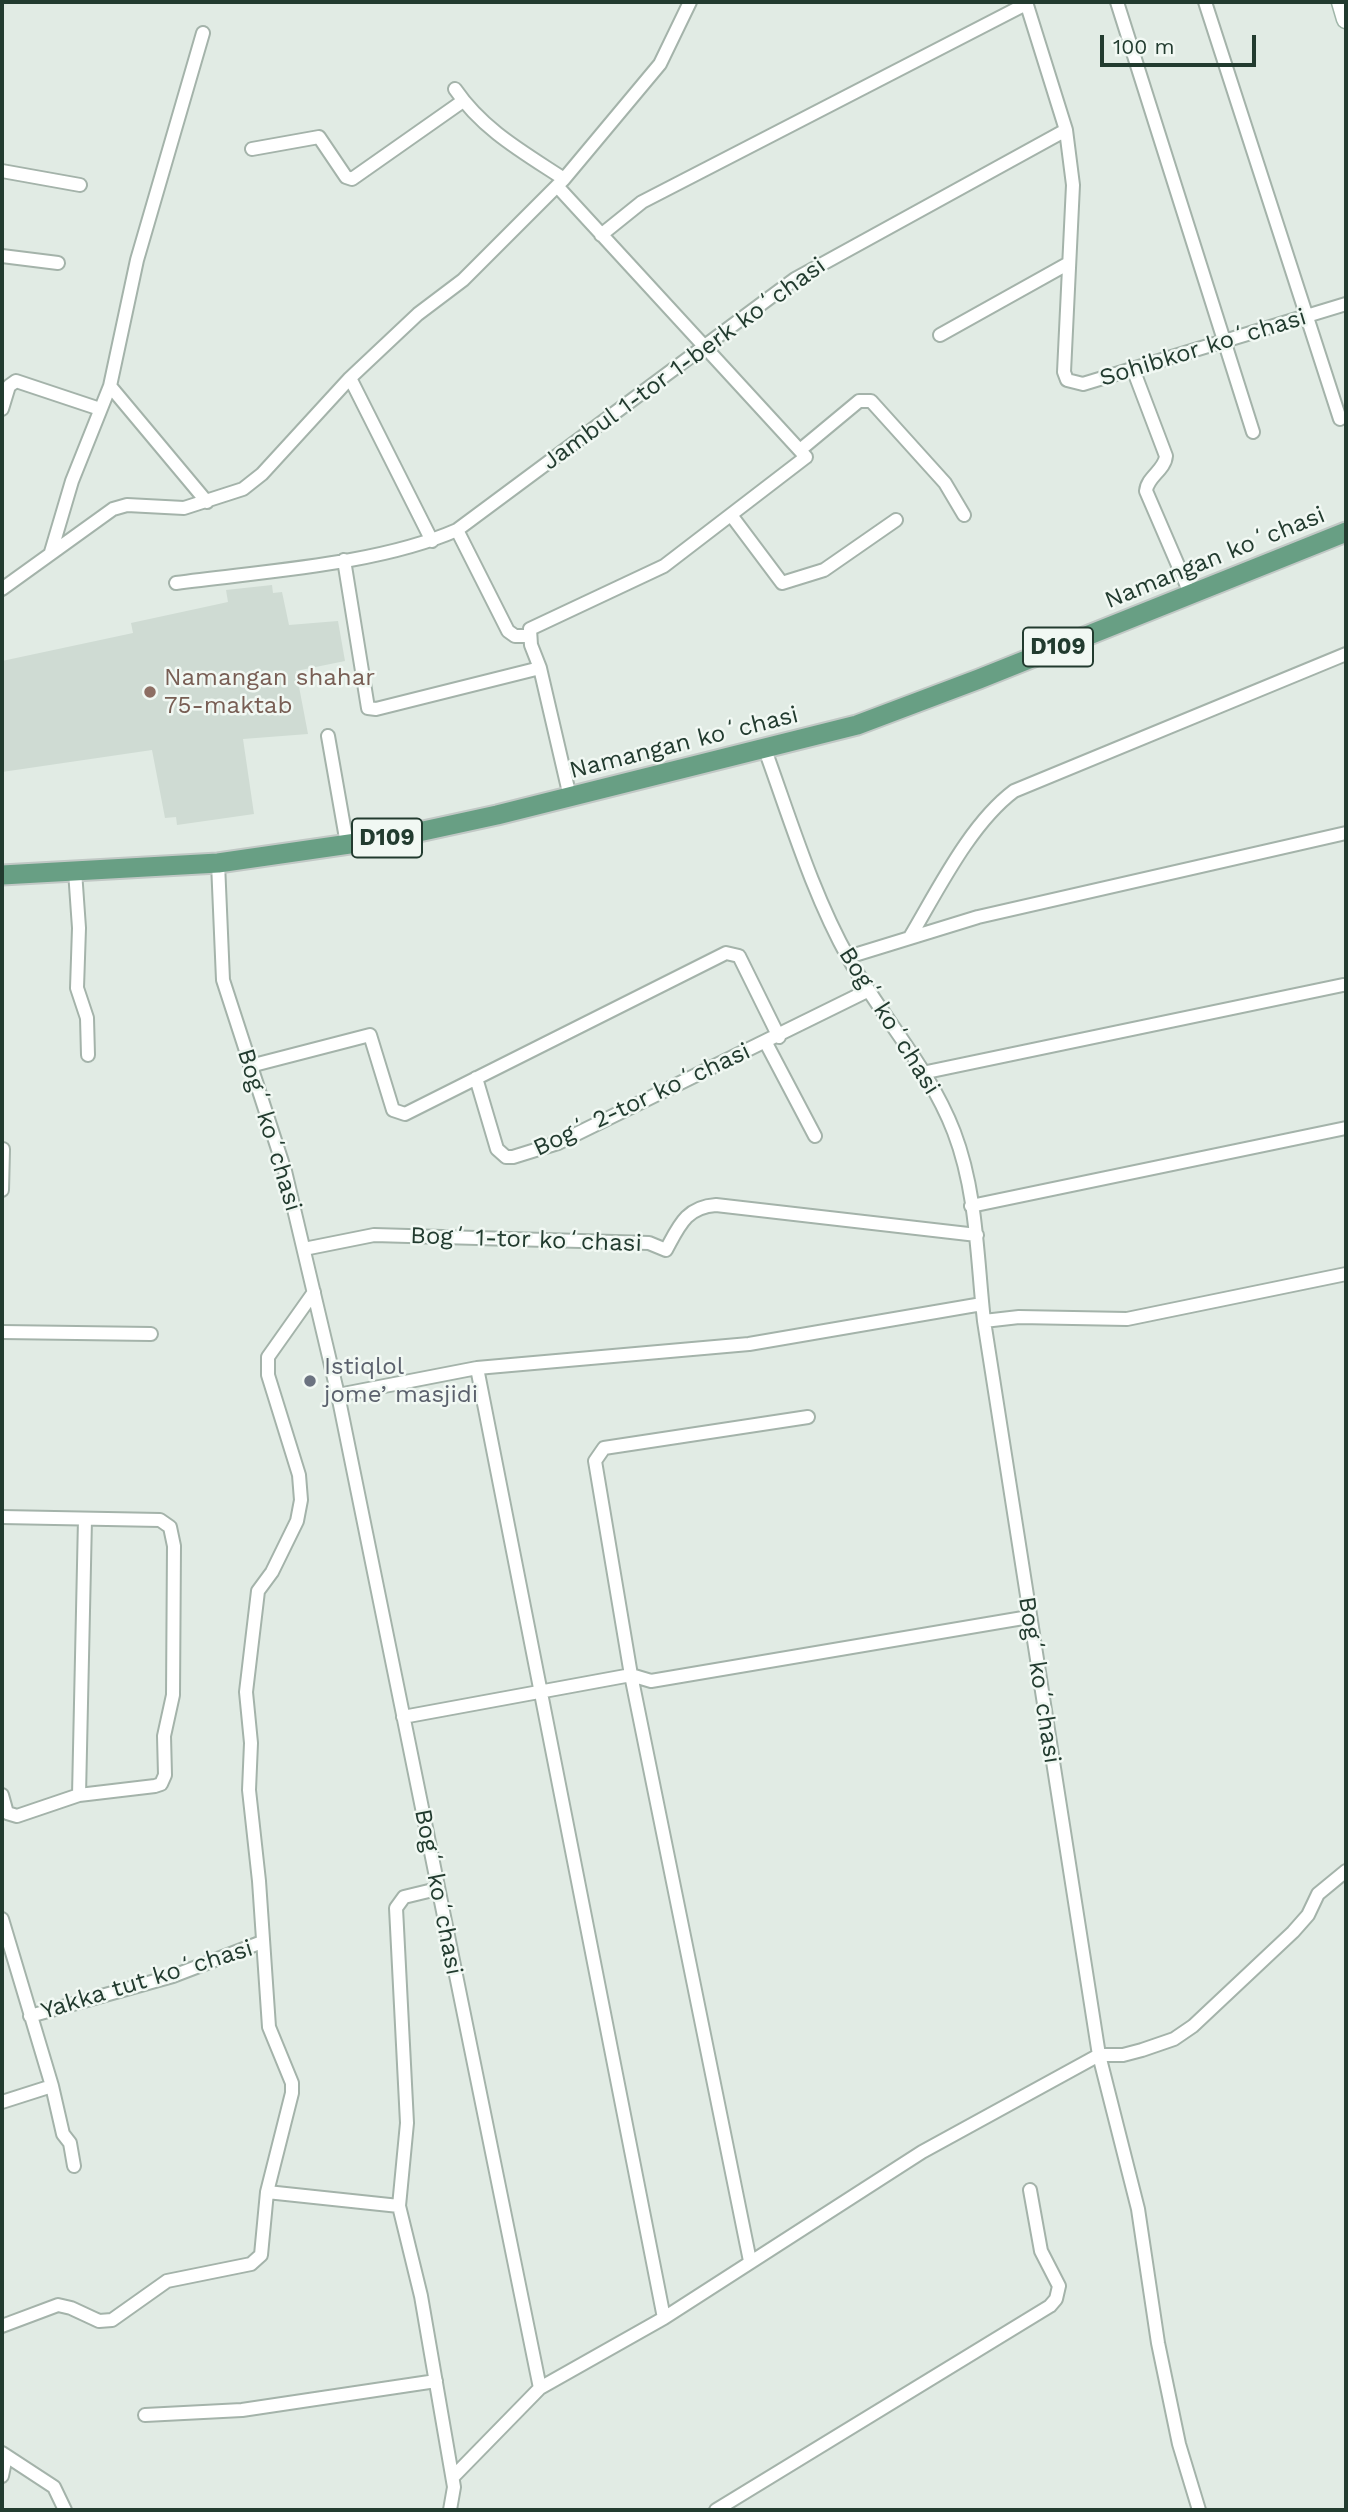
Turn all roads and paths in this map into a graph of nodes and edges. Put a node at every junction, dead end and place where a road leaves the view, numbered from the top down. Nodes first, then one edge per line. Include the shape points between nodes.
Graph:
1 (690, 2) edge
2 (1117, 2) edge
3 (1205, 2) edge
4 (1341, 2) edge
5 (1026, 3) edge
6 (1346, 19) edge
7 (203, 33) dead end
8 (455, 89) dead end
9 (463, 101) junction
10 (1066, 130) junction
11 (252, 149) dead end
12 (2, 171) edge
13 (560, 182) junction
14 (80, 185) dead end
15 (601, 235) junction
16 (2, 256) edge
17 (58, 263) dead end
18 (1069, 263) junction
19 (1346, 304) edge
20 (1306, 317) junction
21 (940, 335) dead end
22 (1223, 341) junction
23 (704, 348) junction
24 (1133, 369) junction
25 (350, 378) junction
26 (110, 386) junction
27 (2, 409) edge
28 (100, 409) junction
29 (1340, 419) dead end
30 (1253, 432) dead end
31 (800, 450) junction
32 (207, 502) junction
33 (731, 515) junction
34 (964, 515) dead end
35 (897, 520) dead end
36 (457, 530) junction
37 (1346, 532) edge
38 (432, 541) junction
39 (51, 552) junction
40 (344, 559) junction
41 (176, 583) dead end
42 (2, 589) edge
43 (1190, 593) junction
44 (530, 636) junction
45 (1346, 654) edge
46 (540, 668) junction
47 (328, 736) dead end
48 (764, 747) junction
49 (570, 797) junction
50 (1346, 833) edge
51 (347, 844) junction
52 (218, 863) junction
53 (75, 871) junction
54 (2, 875) edge
55 (910, 937) junction
56 (848, 957) junction
57 (1343, 985) dead end
58 (867, 991) junction
59 (779, 1037) junction
60 (766, 1043) junction
61 (88, 1055) dead end
62 (250, 1066) junction
63 (922, 1073) junction
64 (476, 1078) junction
65 (1346, 1128) edge
66 (815, 1136) dead end
67 (3, 1149) edge
68 (2, 1190) edge
69 (971, 1206) junction
70 (977, 1234) junction
71 (304, 1249) junction
72 (1346, 1274) edge
73 (314, 1292) junction
74 (982, 1304) junction
75 (984, 1321) junction
76 (2, 1332) edge
77 (151, 1334) dead end
78 (477, 1368) junction
79 (338, 1395) junction
80 (808, 1417) dead end
81 (2, 1517) edge
82 (85, 1519) junction
83 (1029, 1617) junction
84 (631, 1675) junction
85 (541, 1691) junction
86 (403, 1717) junction
87 (2, 1795) edge
88 (79, 1795) junction
89 (1346, 1871) edge
90 (437, 1889) junction
91 (2, 1919) edge
92 (262, 1942) junction
93 (30, 2016) junction
94 (1099, 2055) junction
95 (52, 2086) junction
96 (2, 2102) edge
97 (74, 2166) dead end
98 (1030, 2190) dead end
99 (267, 2192) junction
100 (399, 2206) junction
101 (750, 2261) junction
102 (664, 2318) junction
103 (2, 2326) edge
104 (436, 2381) junction
105 (540, 2388) junction
106 (145, 2415) dead end
107 (448, 2450) junction
108 (4, 2455) edge
109 (468, 2462) junction
110 (2, 2476) edge
111 (453, 2477) junction
112 (65, 2510) edge
113 (450, 2510) edge
114 (716, 2510) edge
115 (1199, 2510) edge

1 - 13 street via 660,64
2 - 22 street
3 - 20 street
4 - 6 main road
5 - 10 street, Sohibkor koʻchasi
5 - 15 street via 642,202
7 - 26 street via 137,260
8 - 9 street
9 - 11 street via 352,180 319,136
9 - 13 street via 494,133
10 - 18 street, Sohibkor koʻchasi via 1073,185
10 - 23 street, Jambul 1-tor 1-berk koʻchasi via 813,268
12 - 14 street
13 - 15 street
13 - 25 street via 463,280 418,314
15 - 23 street
16 - 17 street
18 - 21 street
18 - 24 street, Sohibkor koʻchasi via 1067,380 1083,384
19 - 20 street, Sohibkor koʻchasi
20 - 22 street, Sohibkor koʻchasi
20 - 29 street
22 - 24 street, Sohibkor koʻchasi
22 - 30 street
23 - 31 street
23 - 36 street, Jambul 1-tor 1-berk koʻchasi
24 - 43 street via 1166,456 1146,491
25 - 32 street via 262,474 243,489
25 - 38 street
26 - 28 street
26 - 32 street
27 - 28 street via 9,386 16,381
28 - 39 street
31 - 33 street via 806,458
31 - 34 street via 859,401 871,401 945,483
32 - 39 street via 176,509 141,505 113,509
33 - 35 street via 782,583 824,569
33 - 44 street via 663,566 532,628
36 - 38 street, Jambul 1-tor 1-berk koʻchasi
36 - 44 street via 508,632
37 - 43 main road, Namangan koʻchasi / D109
38 - 40 street
39 - 42 street
40 - 41 street
40 - 46 street via 368,708
43 - 48 main road, Namangan koʻchasi / D109 via 857,725
44 - 46 street
45 - 55 street via 1014,791 950,868
46 - 49 street
47 - 51 street
48 - 49 main road, Namangan koʻchasi / D109
48 - 56 street, Bogʻ koʻchasi via 826,916
49 - 51 main road, Namangan koʻchasi / D109
50 - 55 street
51 - 52 main road, Namangan koʻchasi / D109
52 - 53 main road, Namangan koʻchasi / D109
52 - 62 street, Bogʻ koʻchasi via 223,980
53 - 54 main road, Namangan koʻchasi / D109
53 - 61 street via 77,988 87,1018
55 - 56 street
56 - 58 street, Bogʻ koʻchasi
57 - 63 street
58 - 59 street, Bogʻ 2-tor koʻchasi
58 - 63 street, Bogʻ koʻchasi
59 - 60 street, Bogʻ 2-tor koʻchasi
59 - 64 street, Bogʻ 2-tor koʻchasi via 739,957 726,953
60 - 64 street, Bogʻ 2-tor koʻchasi via 558,1143 513,1157 496,1149
60 - 66 street
62 - 64 street, Bogʻ 2-tor koʻchasi via 370,1035 393,1110 400,1114
62 - 71 street, Bogʻ koʻchasi via 285,1171
63 - 69 street, Bogʻ koʻchasi via 954,1133
65 - 69 street
67 - 68 street
69 - 70 street, Bogʻ koʻchasi
70 - 71 street, Bogʻ 1-tor koʻchasi via 716,1205 684,1217 666,1250 649,1243 374,1234
70 - 74 street, Bogʻ koʻchasi
71 - 73 street, Bogʻ koʻchasi
72 - 75 street via 1127,1319 1019,1317
73 - 79 street, Bogʻ koʻchasi
73 - 92 street via 271,1349 267,1365 299,1475 301,1500 297,1521 258,1591 246,1692
74 - 75 street, Bogʻ koʻchasi
74 - 78 street via 749,1344
75 - 83 street, Bogʻ koʻchasi
76 - 77 street
78 - 79 street
78 - 85 street
79 - 86 street, Bogʻ koʻchasi
80 - 84 street via 600,1451 596,1467
81 - 82 street
82 - 88 street
82 - 88 street via 160,1520 170,1527 174,1535 175,1654 164,1736 164,1780 155,1786
83 - 84 street via 652,1681
83 - 94 street, Bogʻ koʻchasi
84 - 85 street
84 - 101 street
85 - 86 street
85 - 102 street
86 - 90 street, Bogʻ koʻchasi
87 - 88 street via 7,1813 17,1816
89 - 94 street via 1318,1894 1308,1915 1276,1949 1193,2026 1151,2047 1123,2055
90 - 100 street via 404,1897 396,1908 407,2123
90 - 105 street, Bogʻ koʻchasi
91 - 93 street
92 - 93 street, Yakka tut koʻchasi via 173,1976
92 - 99 street, Yakka tut koʻchasi via 269,2026 292,2083
93 - 95 street, Yakka tut koʻchasi
94 - 101 street via 922,2152
94 - 115 street, Bogʻ koʻchasi via 1138,2209 1179,2444
95 - 96 street
95 - 97 street, Yakka tut koʻchasi
98 - 114 street via 1041,2251 1059,2286 1050,2306
99 - 100 street
99 - 103 street, Yakka tut koʻchasi via 261,2255 255,2262 167,2281 113,2320 99,2321 58,2305
100 - 104 street
101 - 102 street
102 - 105 street
104 - 106 street via 242,2410
104 - 107 street
105 - 109 street
107 - 109 street
107 - 111 street
108 - 110 street
108 - 112 street via 54,2487
109 - 111 street
111 - 113 street via 455,2497

